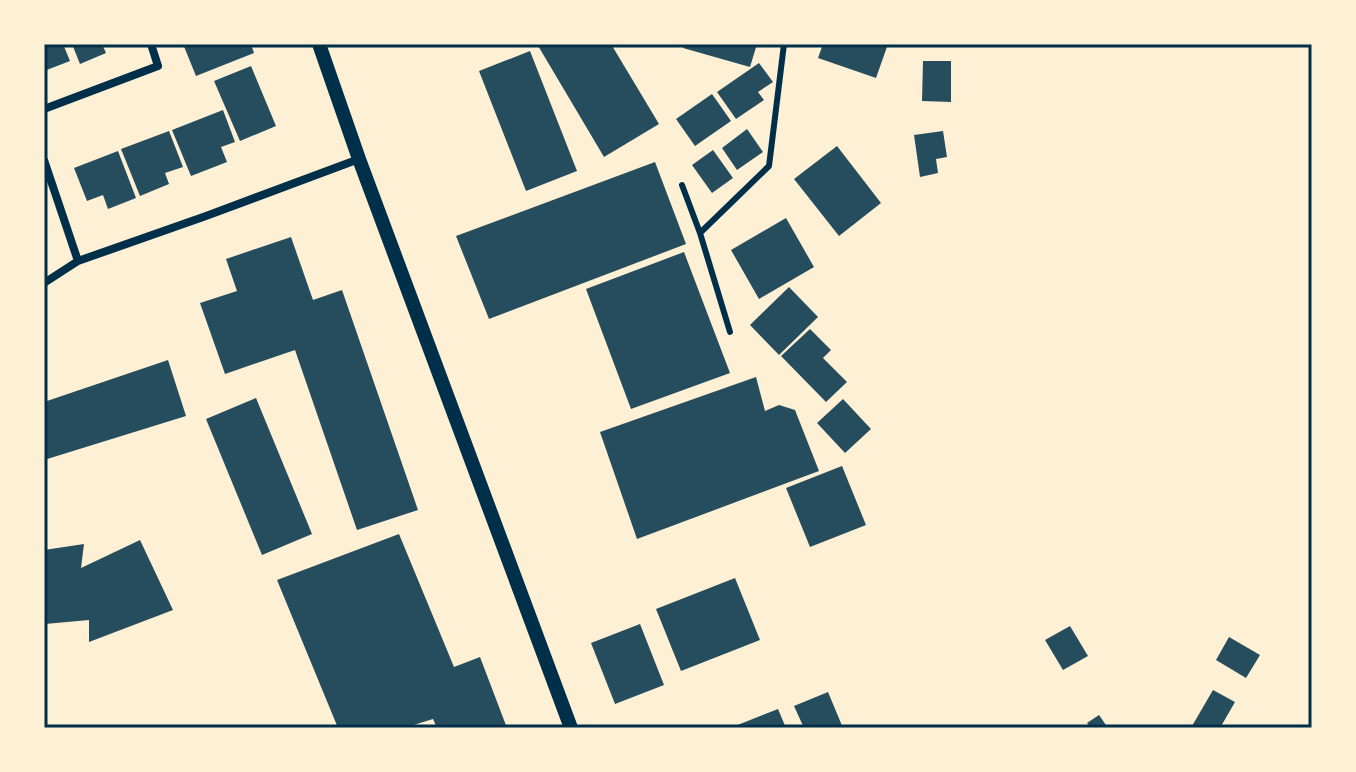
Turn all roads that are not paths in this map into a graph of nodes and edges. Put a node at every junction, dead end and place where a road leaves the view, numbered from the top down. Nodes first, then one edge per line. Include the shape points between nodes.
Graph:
1 (151, 44) edge
2 (319, 44) edge
3 (784, 44) edge
4 (44, 109) edge
5 (359, 159) junction
6 (44, 160) edge
7 (682, 185) dead end
8 (700, 233) junction
9 (78, 261) junction
10 (44, 283) edge
11 (730, 332) dead end
12 (571, 728) edge

1 - 4 street via 158,66
2 - 5 street
3 - 8 lane via 769,166
5 - 9 street
5 - 12 street
6 - 9 street
7 - 8 lane
8 - 11 lane
9 - 10 street

